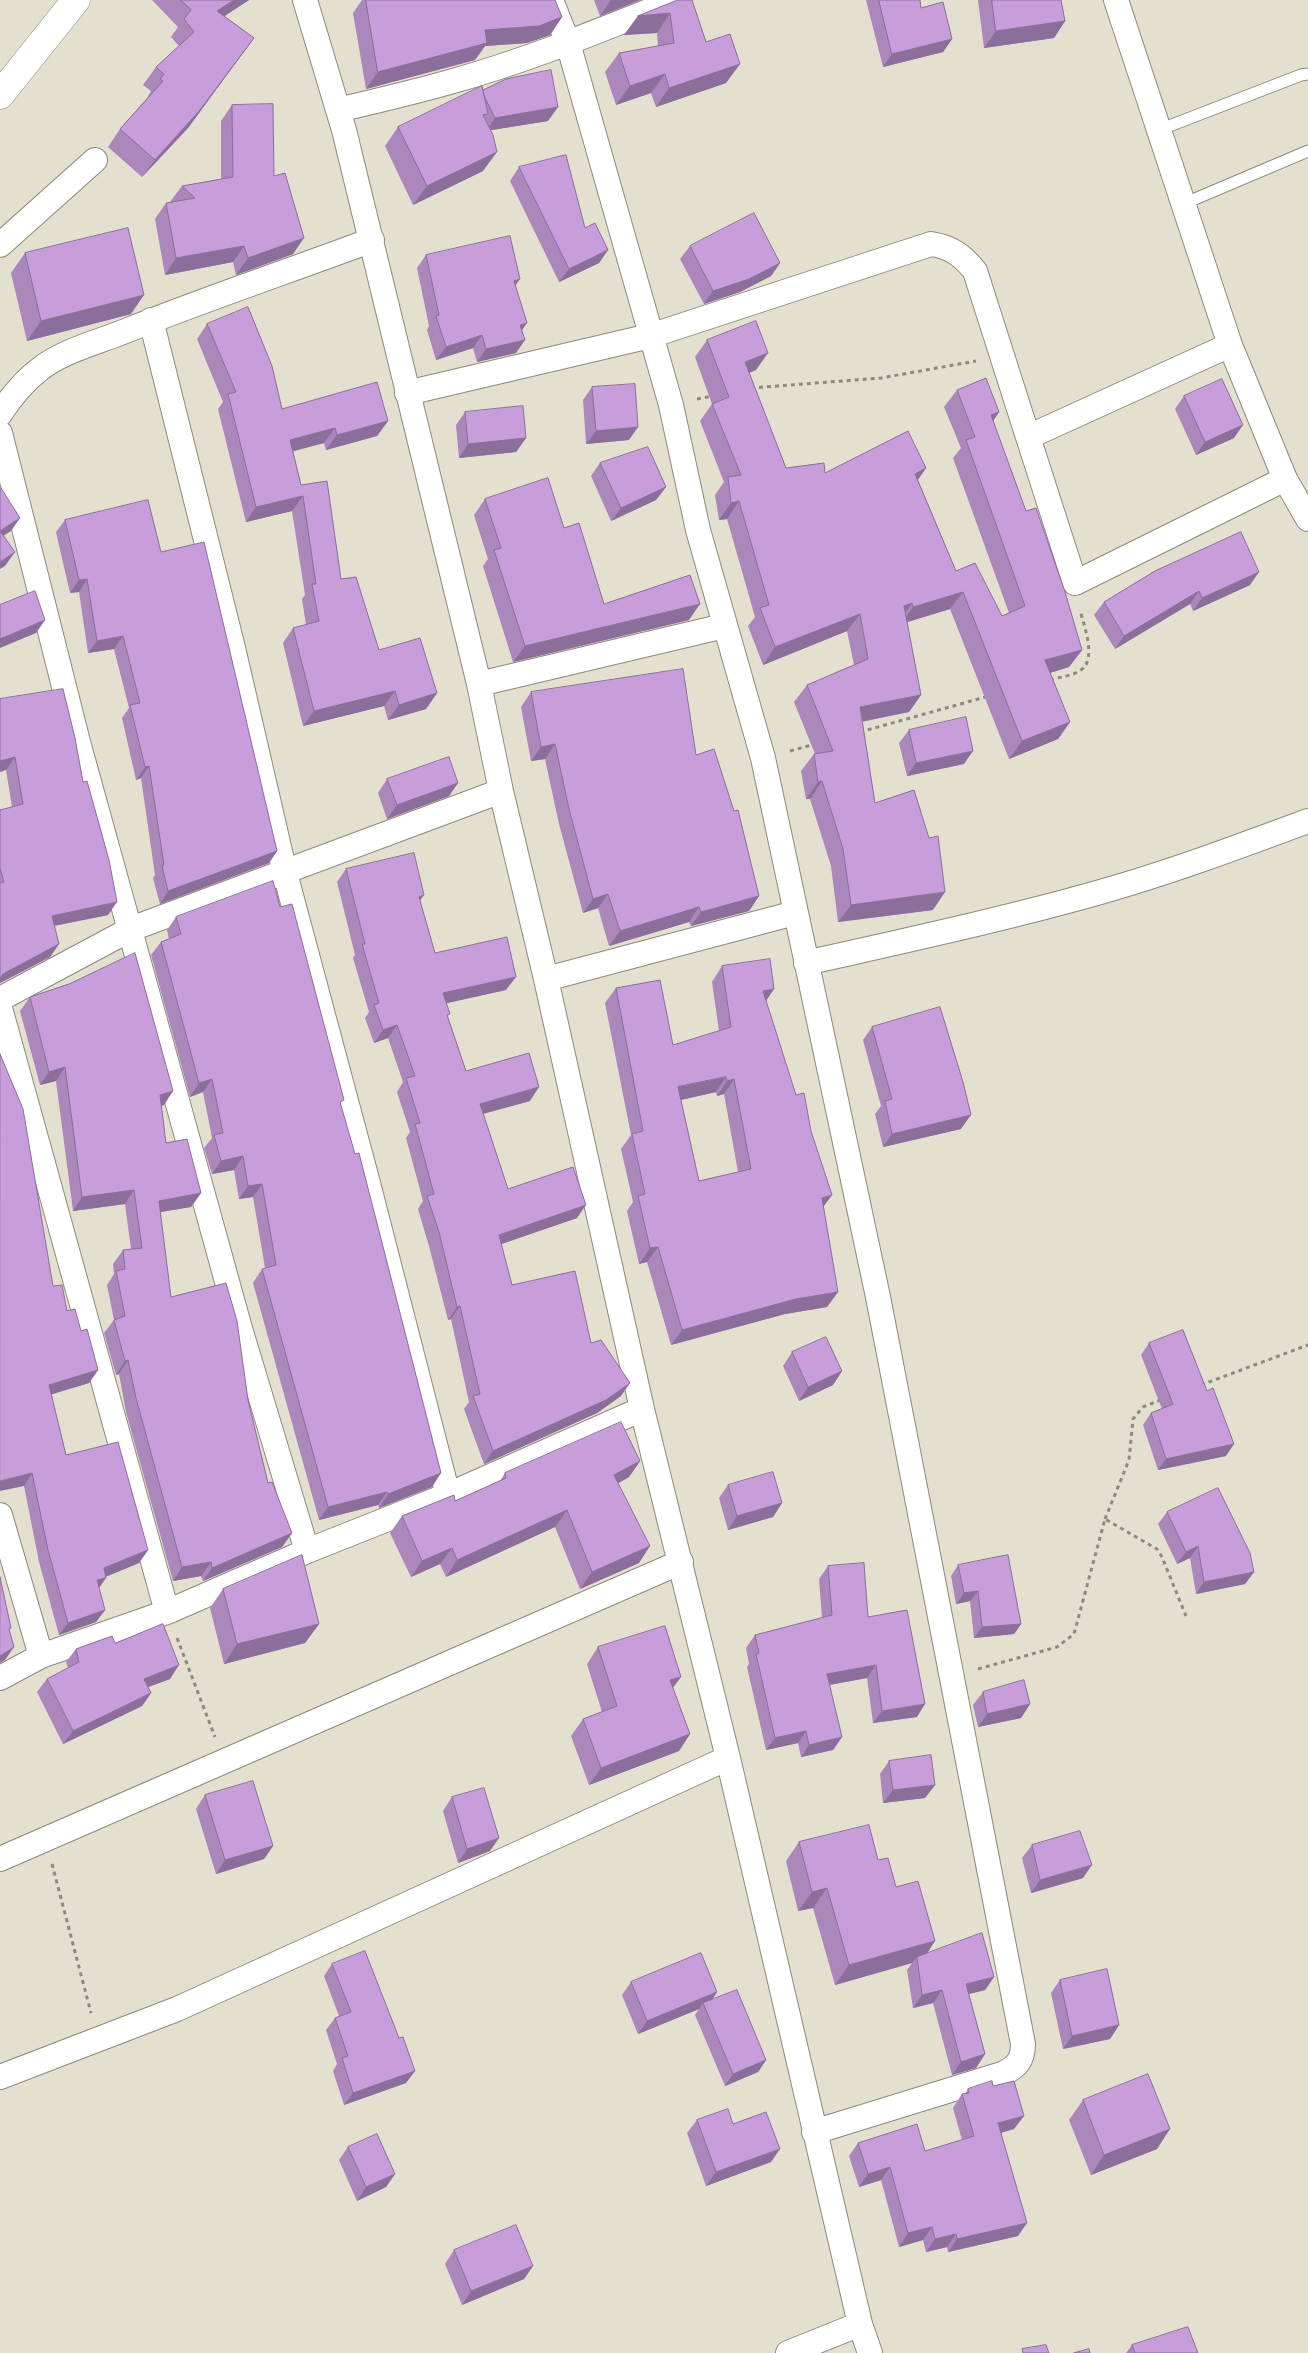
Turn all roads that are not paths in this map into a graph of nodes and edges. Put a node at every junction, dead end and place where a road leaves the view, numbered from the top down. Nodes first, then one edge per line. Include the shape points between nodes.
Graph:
1 (76, 0) edge
2 (305, 0) edge
3 (551, 0) edge
4 (676, 0) edge
5 (1116, 0) edge
6 (568, 43) junction
7 (1308, 74) edge
8 (0, 95) edge
9 (338, 110) junction
10 (1159, 130) junction
11 (1308, 151) edge
12 (95, 160) dead end
13 (1183, 204) junction
14 (372, 240) junction
15 (0, 245) edge
16 (151, 320) junction
17 (650, 336) junction
18 (1230, 345) junction
19 (407, 393) junction
20 (0, 414) edge
21 (0, 437) edge
22 (1028, 437) junction
23 (1285, 479) junction
24 (1308, 518) edge
25 (724, 626) junction
26 (479, 684) junction
27 (500, 791) junction
28 (1308, 822) edge
29 (285, 873) junction
30 (795, 913) junction
31 (131, 929) junction
32 (806, 963) junction
33 (546, 979) junction
34 (0, 999) edge
35 (0, 1008) edge
36 (642, 1410) junction
37 (448, 1495) junction
38 (0, 1515) edge
39 (308, 1551) junction
40 (680, 1562) junction
41 (167, 1612) junction
42 (40, 1656) junction
43 (0, 1678) edge
44 (728, 1758) junction
45 (0, 1859) edge
46 (0, 2077) edge
47 (814, 2132) junction
48 (860, 2324) junction
49 (788, 2353) edge
50 (870, 2353) edge

1 - 8 street
2 - 9 street
3 - 6 street
4 - 6 street
5 - 10 street
6 - 9 street via 454,81
6 - 17 street
7 - 10 lane
9 - 14 street
10 - 13 street
11 - 13 lane
12 - 15 street
13 - 18 street
14 - 16 street
14 - 19 street
16 - 20 street via 57,358 40,369 12,396
16 - 29 street via 231,639
17 - 19 street
17 - 22 street via 931,244 946,246 964,257 975,271
17 - 25 street via 671,405 698,530
18 - 22 street
18 - 23 street
19 - 26 street
21 - 31 street via 78,742
22 - 23 street via 1075,583
23 - 24 street
25 - 26 street
25 - 30 street via 763,758
26 - 27 street
27 - 29 street
27 - 33 street
28 - 32 street via 1097,893
29 - 31 street
29 - 37 street
30 - 32 street
30 - 33 street
31 - 34 street
31 - 39 street via 239,1326
32 - 47 street via 880,1306 1023,2054 1012,2069 990,2079
33 - 36 street
35 - 41 street
36 - 37 street
36 - 40 street
37 - 39 street
38 - 42 street
39 - 41 street
40 - 44 street
40 - 45 street
41 - 42 street
42 - 43 street
44 - 46 street via 177,2009
44 - 47 street
47 - 48 street
48 - 49 street
48 - 50 street

